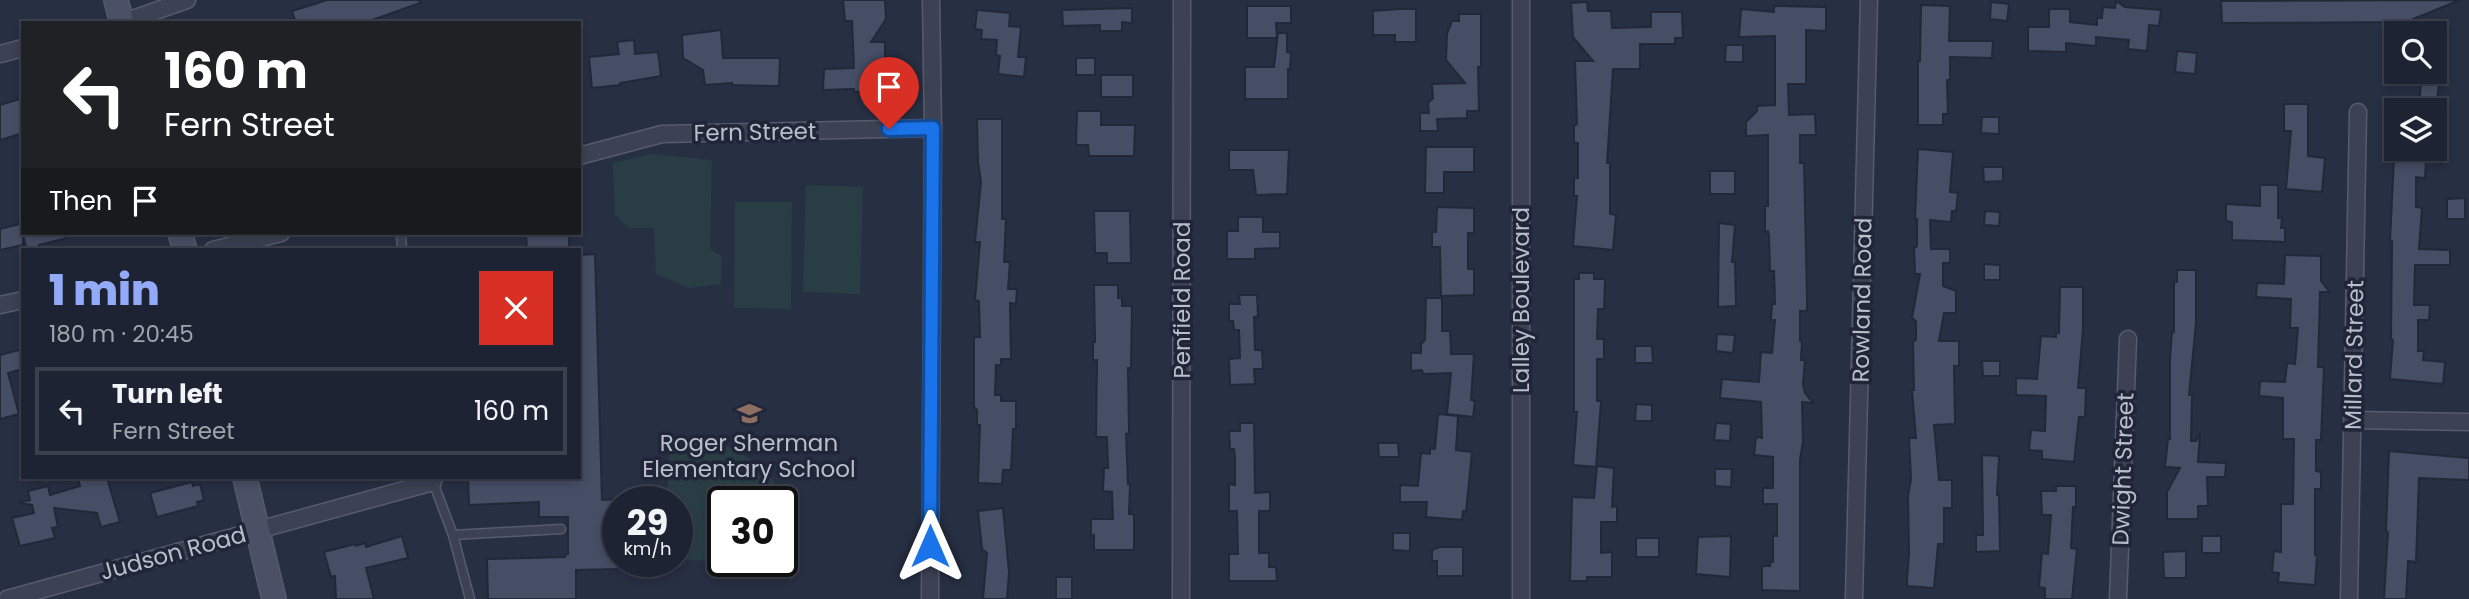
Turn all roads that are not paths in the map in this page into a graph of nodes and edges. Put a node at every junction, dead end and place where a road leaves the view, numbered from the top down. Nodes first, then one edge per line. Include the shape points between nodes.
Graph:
1 (116, 0) edge
2 (187, 0) edge
3 (931, 0) edge
4 (1182, 0) edge
5 (1521, 0) edge
6 (1869, 0) edge
7 (121, 21) edge
8 (128, 21) edge
9 (21, 49) edge
10 (0, 54) edge
11 (2358, 112) dead end
12 (933, 128) junction
13 (581, 155) edge
14 (273, 235) edge
15 (221, 248) edge
16 (21, 301) edge
17 (0, 306) edge
18 (2128, 339) dead end
19 (2353, 420) junction
20 (2469, 422) edge
21 (245, 479) edge
22 (432, 480) edge
23 (561, 529) dead end
24 (259, 530) junction
25 (453, 535) junction
26 (269, 576) junction
27 (7, 599) edge
28 (274, 599) edge
29 (284, 599) edge
30 (470, 599) edge
31 (930, 599) edge
32 (1181, 599) edge
33 (1521, 599) edge
34 (1854, 599) edge
35 (2118, 599) edge
36 (2349, 599) edge

1 - 7 street
2 - 8 street
3 - 12 street
4 - 32 street, Penfield Road
5 - 33 street, Lalley Boulevard
6 - 34 street, Rowland Road
9 - 10 street
11 - 19 street, Millard Street
12 - 13 street, Fern Street via 662,134
12 - 31 street
14 - 15 street
16 - 17 street
18 - 35 street, Dwight Street
19 - 20 street
19 - 36 street, Millard Street
21 - 24 street
22 - 24 street, Judson Road
22 - 25 lane
23 - 25 lane
24 - 26 street
24 - 27 street, Judson Road
25 - 30 lane
26 - 28 street
26 - 29 street

